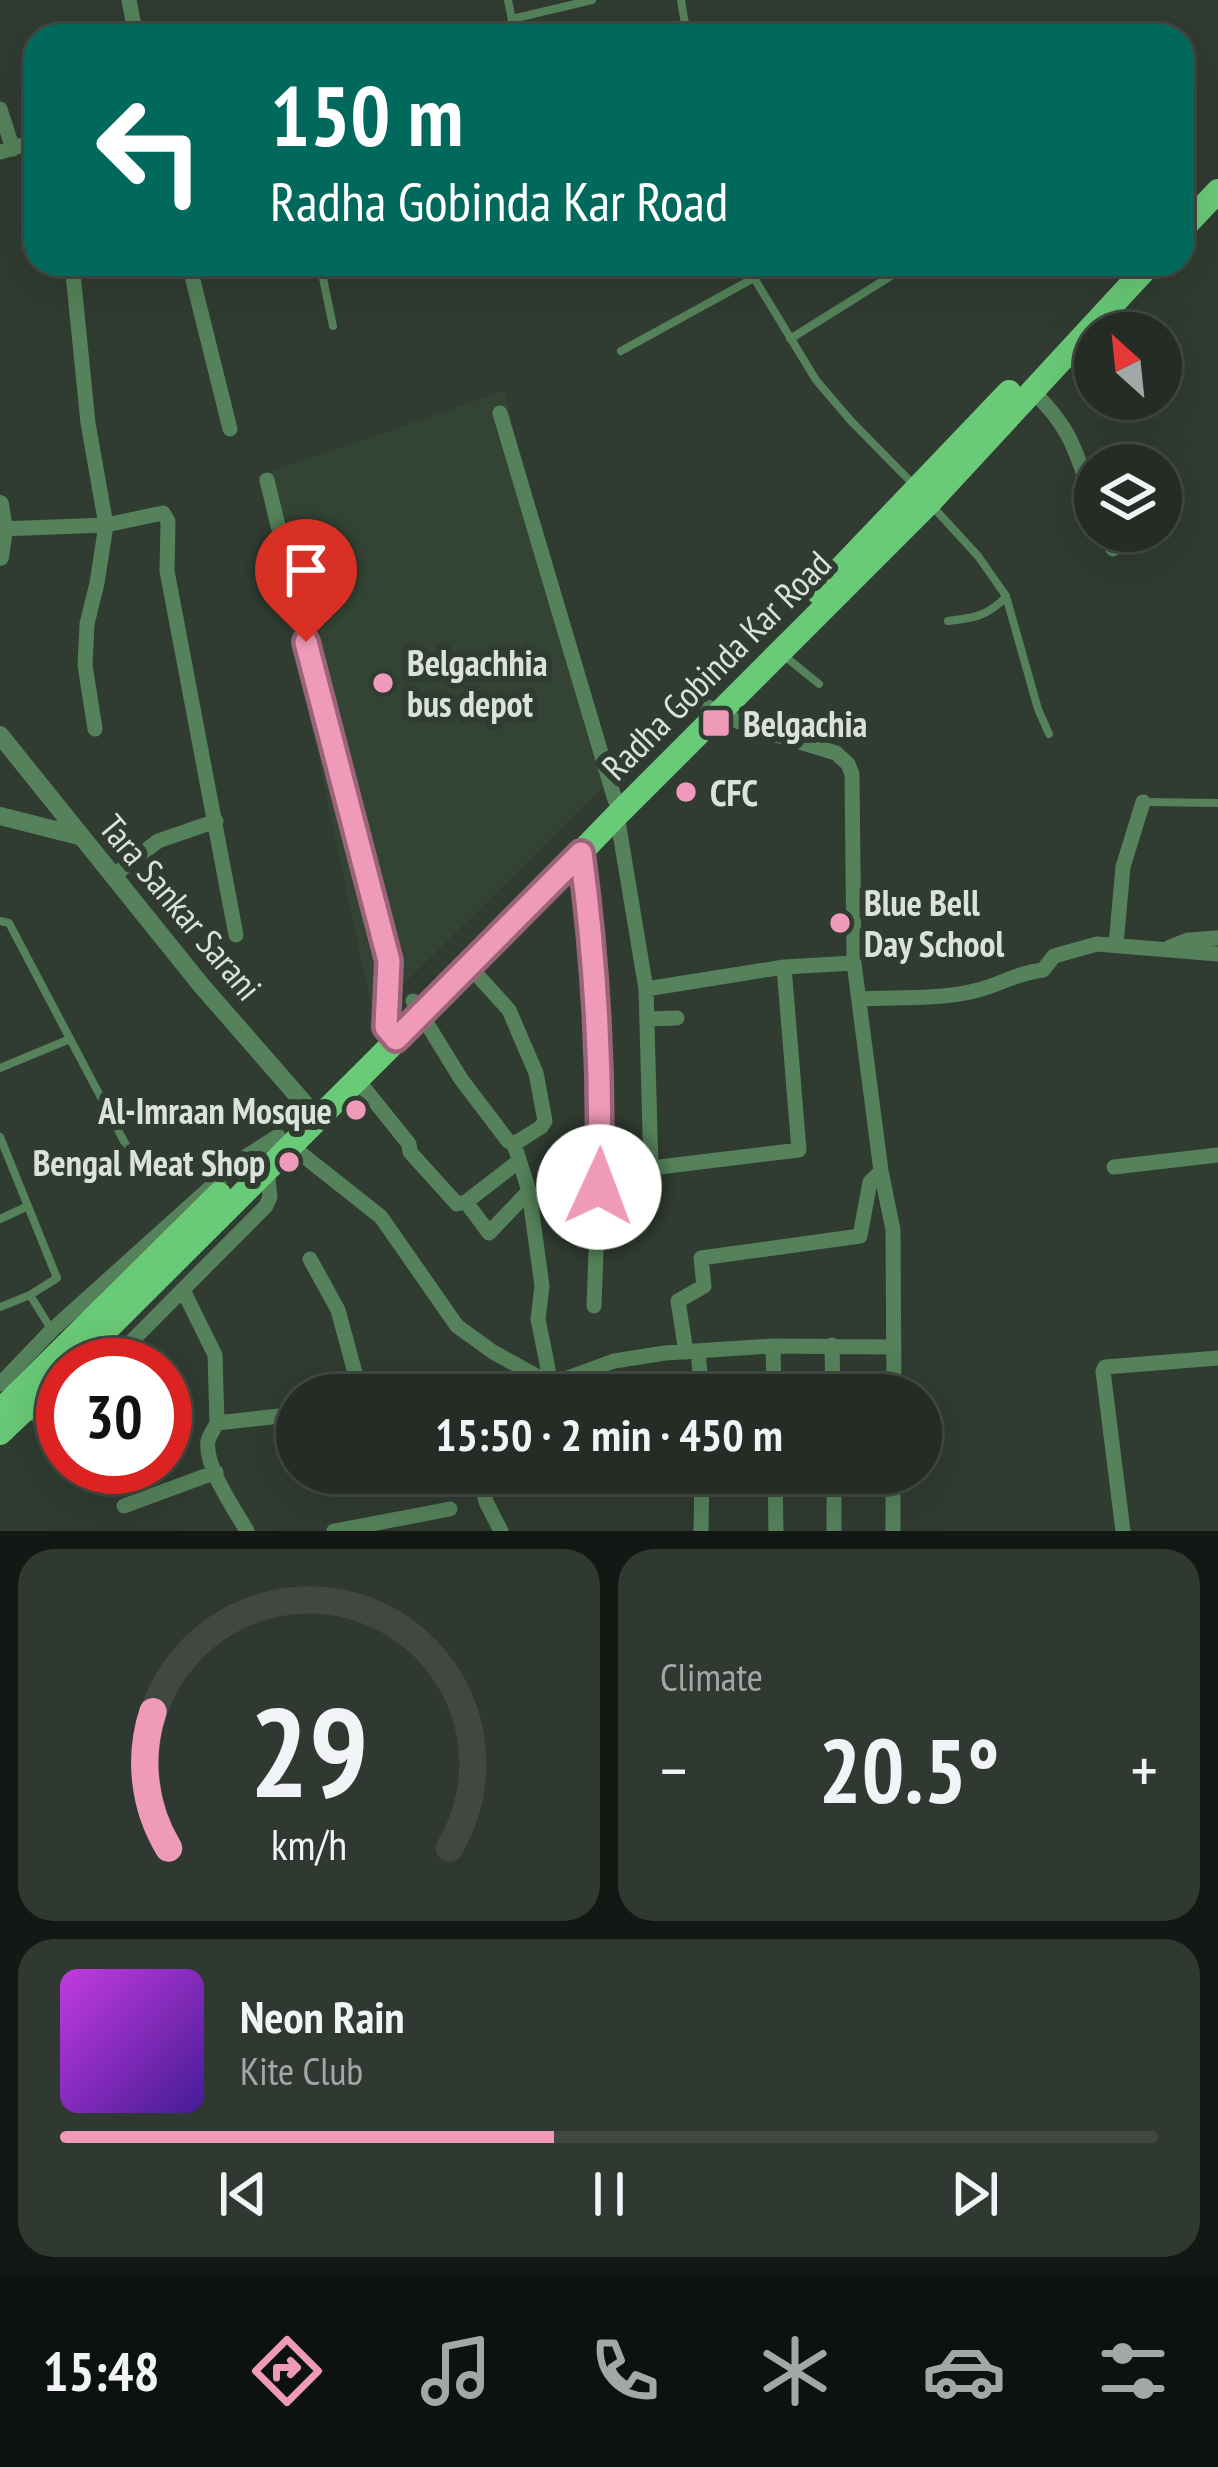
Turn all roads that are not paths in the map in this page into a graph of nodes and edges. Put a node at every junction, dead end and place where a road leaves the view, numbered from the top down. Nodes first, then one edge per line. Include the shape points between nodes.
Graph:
1 (508, 0) edge
2 (592, 0) edge
3 (512, 19) junction
4 (513, 24) edge
5 (0, 109) edge
6 (6, 150) edge
7 (1218, 171) edge
8 (1218, 191) edge
9 (1194, 197) edge
10 (1194, 217) edge
11 (73, 276) edge
12 (192, 276) edge
13 (323, 276) edge
14 (891, 276) edge
15 (1120, 276) edge
16 (1139, 276) edge
17 (754, 278) joint
18 (333, 326) dead end
19 (790, 339) junction
20 (621, 351) dead end
21 (1032, 390) junction
22 (500, 413) dead end
23 (230, 429) dead end
24 (1074, 444) edge
25 (268, 480) dead end
26 (923, 496) junction
27 (0, 504) edge
28 (106, 525) junction
29 (2, 529) edge
30 (0, 557) edge
31 (1006, 596) junction
32 (948, 621) dead end
33 (781, 653) junction
34 (819, 683) dead end
35 (713, 710) junction
36 (95, 729) dead end
37 (1048, 734) dead end
38 (0, 735) edge
39 (1143, 802) joint
40 (1218, 803) edge
41 (616, 807) junction
42 (0, 816) edge
43 (215, 821) junction
44 (79, 836) junction
45 (581, 853) junction
46 (113, 876) junction
47 (0, 921) edge
48 (236, 935) dead end
49 (1218, 938) edge
50 (1116, 945) junction
51 (1168, 948) junction
52 (1218, 954) edge
53 (854, 963) junction
54 (470, 967) junction
55 (784, 967) junction
56 (646, 988) junction
57 (860, 999) junction
58 (418, 1007) junction
59 (677, 1018) dead end
60 (648, 1019) junction
61 (391, 1033) junction
62 (70, 1039) junction
63 (0, 1068) edge
64 (356, 1078) junction
65 (311, 1111) junction
66 (0, 1137) edge
67 (284, 1140) junction
68 (514, 1144) junction
69 (1218, 1155) edge
70 (519, 1162) junction
71 (136, 1164) dead end
72 (1114, 1167) dead end
73 (267, 1170) junction
74 (881, 1171) junction
75 (529, 1191) junction
76 (225, 1200) junction
77 (466, 1202) junction
78 (28, 1206) junction
79 (0, 1219) edge
80 (310, 1259) dead end
81 (183, 1290) junction
82 (30, 1294) junction
83 (0, 1306) edge
84 (594, 1306) dead end
85 (52, 1330) junction
86 (96, 1338) edge
87 (135, 1338) edge
88 (1218, 1340) edge
89 (832, 1345) junction
90 (772, 1346) junction
91 (894, 1347) junction
92 (692, 1351) junction
93 (1217, 1358) edge
94 (355, 1374) edge
95 (533, 1374) edge
96 (549, 1374) edge
97 (578, 1374) edge
98 (697, 1374) edge
99 (773, 1374) edge
100 (832, 1374) edge
101 (894, 1374) edge
102 (3, 1381) edge
103 (36, 1398) edge
104 (0, 1411) edge
105 (36, 1415) edge
106 (276, 1416) edge
107 (217, 1423) junction
108 (0, 1433) edge
109 (216, 1472) junction
110 (484, 1494) edge
111 (702, 1494) edge
112 (775, 1494) edge
113 (833, 1494) edge
114 (893, 1494) edge
115 (124, 1506) dead end
116 (450, 1509) dead end
117 (247, 1531) edge
118 (334, 1531) edge
119 (501, 1531) edge
120 (701, 1531) edge
121 (776, 1531) edge
122 (834, 1531) edge
123 (893, 1531) edge
124 (1123, 1531) edge

1 - 3 lane
2 - 3 lane
3 - 4 lane
5 - 6 street
7 - 9 main road
8 - 10 main road
11 - 28 street
12 - 23 street
13 - 18 lane
14 - 19 lane
15 - 26 main road
16 - 21 main road, Radha Gobinda Kar Road
17 - 19 lane
17 - 20 lane
19 - 26 lane via 839,407
21 - 24 street
21 - 26 main road, Radha Gobinda Kar Road
22 - 41 street
25 - 61 street via 389,961
26 - 31 lane
26 - 33 main road, Radha Gobinda Kar Road
26 - 35 main road
27 - 29 street
28 - 29 street
28 - 36 street via 87,624
28 - 43 street via 166,515 167,571
29 - 30 street
31 - 32 lane via 992,611
31 - 37 lane
33 - 34 lane
33 - 35 main road, Radha Gobinda Kar Road
35 - 41 main road
35 - 53 street via 848,764
38 - 44 street, Tara Sankar Sarani
39 - 40 lane
39 - 50 street via 1123,866
41 - 45 main road, Radha Gobinda Kar Road
41 - 56 street
41 - 58 main road
42 - 44 street
43 - 46 street via 158,841
43 - 48 street
44 - 46 street, Tara Sankar Sarani
45 - 54 main road, Radha Gobinda Kar Road
45 - 84 street via 601,1118
46 - 65 street, Tara Sankar Sarani
47 - 62 lane via 9,923
49 - 51 street
50 - 51 street
50 - 57 street via 1054,956 1043,970 979,990
51 - 52 street
53 - 55 street
53 - 57 street
54 - 58 main road, Radha Gobinda Kar Road
54 - 68 street via 509,1010 536,1073 545,1120
55 - 56 street
55 - 60 street via 799,1150 651,1168
56 - 60 street
57 - 74 street
58 - 61 main road
58 - 68 street via 461,1079
59 - 60 street
61 - 64 main road
61 - 65 main road
62 - 63 lane
62 - 71 lane
64 - 65 main road
64 - 77 street via 410,1152 457,1204
65 - 67 main road
66 - 78 lane
67 - 73 main road
67 - 76 main road
67 - 85 street via 242,1159
67 - 95 street via 381,1217 457,1326
68 - 70 street
69 - 72 street
70 - 75 street
70 - 77 street
73 - 76 main road
73 - 81 street via 266,1206
74 - 91 street via 895,1253
74 - 92 street via 870,1182 860,1236 701,1258 704,1286 678,1301
75 - 77 street via 489,1233
75 - 96 street
76 - 86 main road
76 - 104 main road, bridge
78 - 79 lane
78 - 82 lane via 57,1278
80 - 94 street via 338,1310
81 - 87 street
81 - 107 street via 215,1355
82 - 83 lane
82 - 85 lane
85 - 102 street
88 - 93 street
89 - 90 street
89 - 91 street
89 - 100 street
90 - 92 street
90 - 99 street
91 - 101 street
92 - 97 street
92 - 98 street
93 - 124 street via 1105,1367
102 - 105 street
103 - 108 main road, bridge
106 - 107 street
107 - 109 street via 208,1443
109 - 115 street
109 - 117 street
110 - 119 street
111 - 120 street
112 - 121 street
113 - 122 street
114 - 123 street
116 - 118 street

